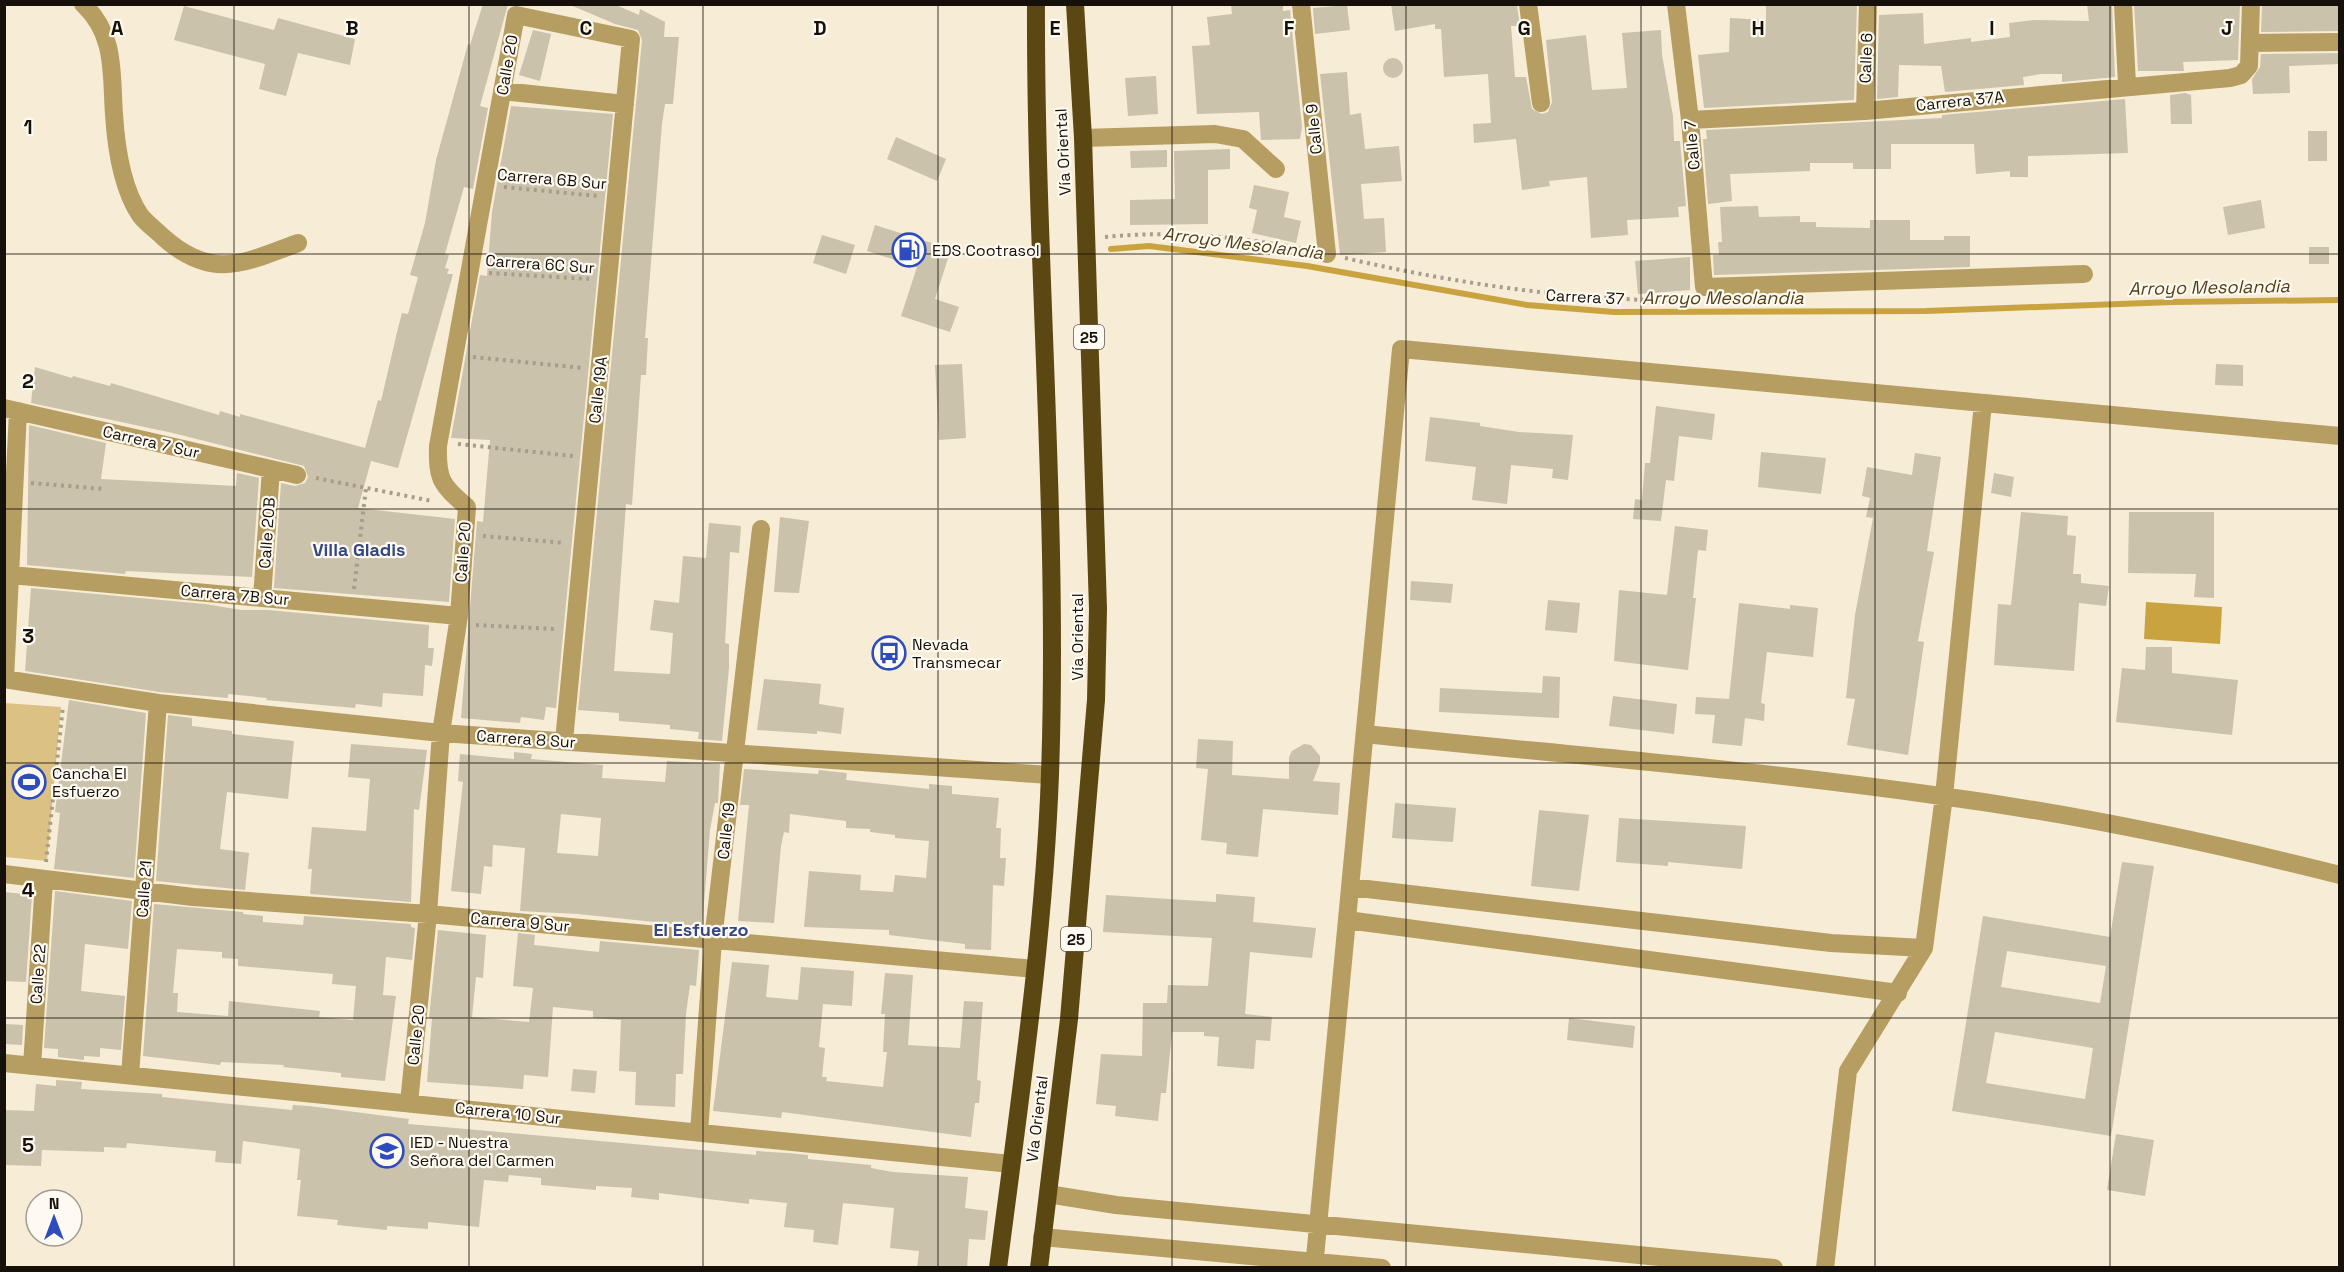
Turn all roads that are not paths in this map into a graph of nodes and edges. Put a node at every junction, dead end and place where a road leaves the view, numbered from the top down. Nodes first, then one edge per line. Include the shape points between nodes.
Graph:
1 (83, 4) edge
2 (1036, 4) edge
3 (1301, 4) edge
4 (1528, 4) edge
5 (1676, 4) edge
6 (1868, 4) edge
7 (2123, 4) edge
8 (2251, 4) edge
9 (1079, 5) edge
10 (631, 39) joint
11 (2340, 42) edge
12 (2250, 43) junction
13 (2127, 85) junction
14 (502, 91) junction
15 (1541, 103) dead end
16 (625, 104) junction
17 (1865, 111) junction
18 (1690, 120) junction
19 (1083, 138) junction
20 (1276, 169) dead end
21 (298, 243) dead end
22 (1327, 254) road end
23 (2084, 274) dead end
24 (1983, 403) junction
25 (11, 410) edge
26 (2340, 436) edge
27 (271, 469) junction
28 (297, 475) road end
29 (9, 523) edge
30 (761, 529) dead end
31 (11, 575) junction
32 (262, 598) junction
33 (458, 620) junction
34 (5, 679) edge
35 (158, 703) junction
36 (441, 733) junction
37 (1365, 734) junction
38 (564, 741) junction
39 (735, 751) junction
40 (1050, 775) junction
41 (1944, 796) junction
42 (4, 874) edge
43 (2340, 874) edge
44 (44, 881) junction
45 (1350, 887) junction
46 (144, 892) junction
47 (428, 914) junction
48 (1347, 920) junction
49 (713, 940) junction
50 (1924, 948) junction
51 (1035, 969) junction
52 (1898, 993) junction
53 (4, 1064) edge
54 (32, 1066) junction
55 (130, 1075) junction
56 (409, 1103) junction
57 (699, 1132) junction
58 (1011, 1164) junction
59 (1048, 1194) junction
60 (1318, 1224) junction
61 (1042, 1237) junction
62 (1315, 1264) edge
63 (998, 1268) edge
64 (1039, 1268) edge
65 (1382, 1268) edge
66 (1774, 1268) edge
67 (1825, 1268) edge

1 - 21 street via 105,33 110,48 123,175 141,217 170,243 195,258 218,265 238,265
2 - 40 highway, Vía Oriental / 25 via 1038,201 1050,502
3 - 22 street, Calle 9
4 - 15 street
5 - 18 street, Calle 7
6 - 17 street, Calle 6
7 - 13 street
8 - 12 street
9 - 19 highway, Vía Oriental / 25
10 - 14 street, Calle 20 via 516,15
10 - 16 street, Calle 19A
11 - 12 street
12 - 13 street, Carrera 37A via 2249,66 2241,75
13 - 17 street, Carrera 37A
14 - 16 street
14 - 33 street, Calle 20 via 439,442 441,482 466,507
16 - 38 street, Calle 19A
17 - 18 street, Carrera 37A
18 - 23 street, Calle 7 via 1704,287
19 - 20 street via 1215,134 1243,139
19 - 59 highway, Vía Oriental / 25 via 1098,609 1096,700 1069,1019
24 - 26 street
24 - 37 street via 1401,349
24 - 41 street
25 - 27 street, Carrera 7 Sur
25 - 29 street via 16,482
27 - 28 street, Carrera 7 Sur
27 - 32 street, Calle 20B
29 - 31 street
30 - 39 street, Calle 19
31 - 32 street, Carrera 7B Sur
31 - 34 street
32 - 33 street, Carrera 7B Sur
33 - 36 street, Calle 20
34 - 35 street, Carrera 8 Sur
35 - 36 street, Carrera 8 Sur
35 - 46 street, Calle 21
36 - 38 street, Carrera 8 Sur
36 - 47 street, Calle 20
37 - 41 street
37 - 45 street
38 - 39 street, Carrera 8 Sur
39 - 40 street, Carrera 8 Sur
39 - 49 street, Calle 19
40 - 51 highway, Vía Oriental / 25
41 - 43 street via 2227,846
41 - 50 street
42 - 44 street, Carrera 9 Sur
44 - 46 street, Carrera 9 Sur
44 - 54 street, Calle 22
45 - 48 street
45 - 50 street via 1831,943
46 - 47 street, Carrera 9 Sur
46 - 55 street, Calle 21
47 - 49 street, Carrera 9 Sur
47 - 56 street, Calle 20
48 - 52 street
48 - 60 street
49 - 51 street, Carrera 9 Sur
49 - 57 street, Calle 19
50 - 52 street
51 - 58 highway, Vía Oriental / 25
52 - 67 street via 1848,1071
53 - 54 street, Carrera 10 Sur
54 - 55 street, Carrera 10 Sur
55 - 56 street, Carrera 10 Sur
56 - 57 street, Carrera 10 Sur
57 - 58 street, Carrera 10 Sur
58 - 63 highway, Vía Oriental / 25
59 - 60 street via 1116,1205
59 - 61 highway, Vía Oriental / 25
60 - 62 street
60 - 66 street
61 - 62 street
61 - 64 highway, Vía Oriental / 25
62 - 65 street

